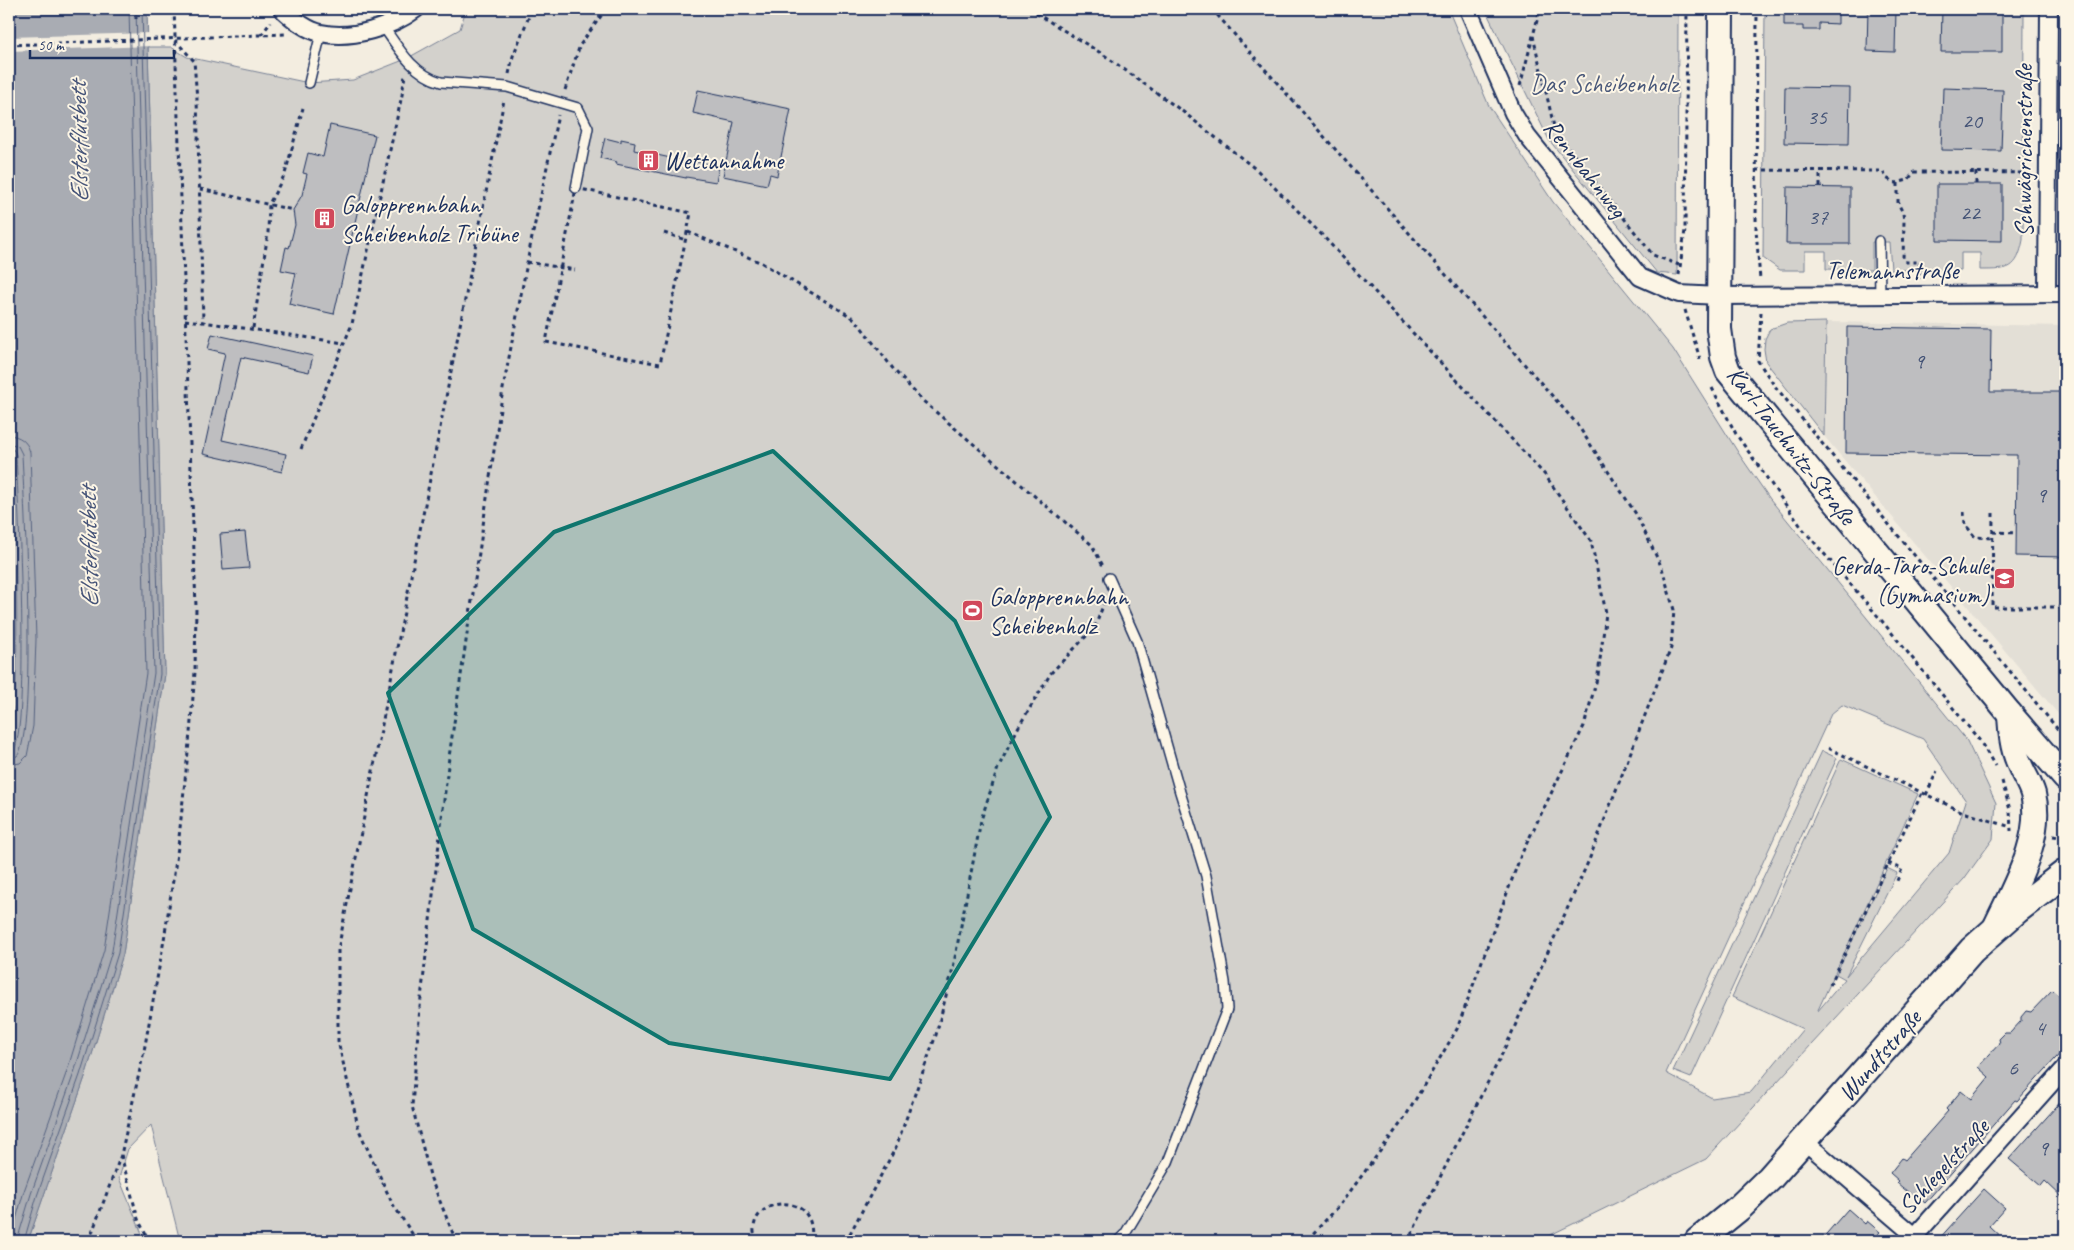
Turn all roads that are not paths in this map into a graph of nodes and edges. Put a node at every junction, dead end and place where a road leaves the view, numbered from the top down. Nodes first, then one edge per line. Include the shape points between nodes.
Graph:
1 (282, 9) edge
2 (416, 9) edge
3 (1468, 9) edge
4 (1721, 9) edge
5 (2049, 9) edge
6 (383, 26) junction
7 (321, 33) junction
8 (309, 83) dead end
9 (576, 188) road end
10 (1879, 241) dead end
11 (2047, 294) junction
12 (2065, 294) edge
13 (1880, 295) junction
14 (1719, 296) junction
15 (1109, 578) road end
16 (2010, 714) junction
17 (2065, 778) edge
18 (2065, 874) edge
19 (1995, 928) junction
20 (2065, 1068) edge
21 (1804, 1141) junction
22 (1118, 1241) edge
23 (1698, 1241) edge

1 - 7 street
2 - 6 street
3 - 14 street, Rennbahnweg via 1513,113 1527,136 1640,277 1679,294
4 - 14 main road, Karl-Tauchnitz-Straße
5 - 11 street, Schwägrichenstraße
6 - 7 street via 352,34
6 - 9 lane via 406,59 432,79 507,87 578,108 588,128
7 - 8 lane
10 - 13 lane
11 - 12 street, Telemannstraße
11 - 13 street, Telemannstraße
13 - 14 street, Telemannstraße
14 - 16 main road, Karl-Tauchnitz-Straße via 1721,346 1728,371
15 - 22 lane via 1138,641 1206,876 1227,1010 1168,1162
16 - 17 main road, Karl-Tauchnitz-Straße
16 - 19 main road via 2011,741 2030,785 2036,820 2030,845
18 - 19 main road, Wundtstraße
19 - 21 main road, Wundtstraße
20 - 21 street, Schlegelstraße via 1915,1236
21 - 23 main road, Wundtstraße via 1740,1207

